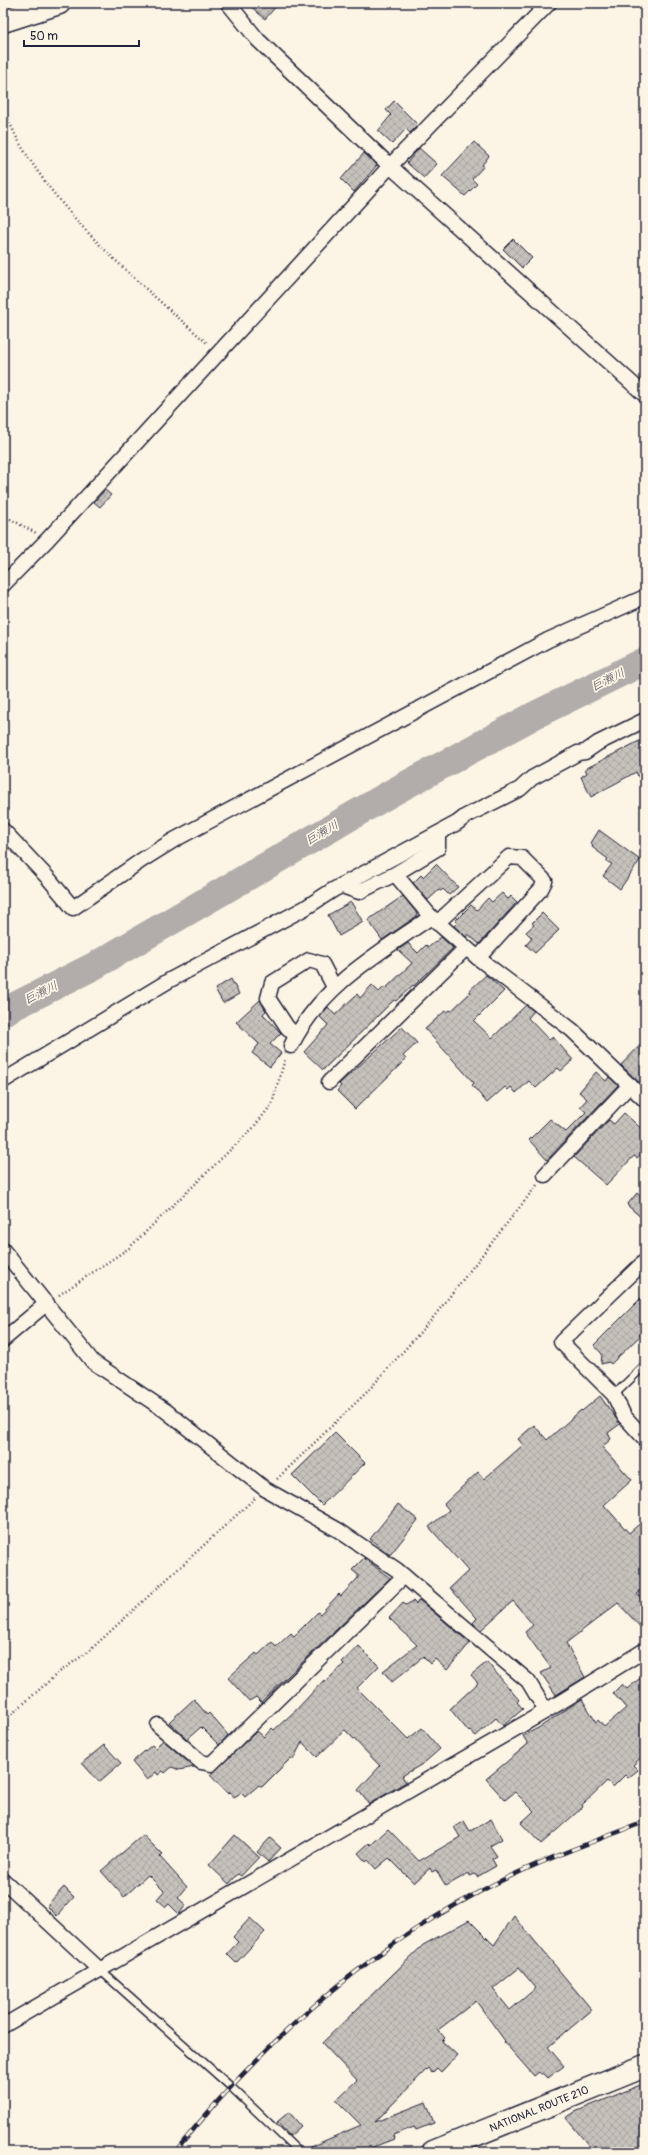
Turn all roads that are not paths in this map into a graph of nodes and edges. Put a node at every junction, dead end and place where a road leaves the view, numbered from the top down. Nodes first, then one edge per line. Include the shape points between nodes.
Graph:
1 (59, 3) edge
2 (228, 3) edge
3 (549, 3) edge
4 (3, 21) edge
5 (390, 166) junction
6 (645, 394) edge
7 (3, 585) edge
8 (645, 597) edge
9 (645, 720) edge
10 (3, 830) edge
11 (438, 834) junction
12 (395, 874) junction
13 (342, 886) junction
14 (434, 920) junction
15 (466, 948) junction
16 (478, 958) junction
17 (334, 987) junction
18 (3, 1081) edge
19 (329, 1082) dead end
20 (630, 1085) junction
21 (645, 1100) edge
22 (544, 1175) road end
23 (3, 1250) edge
24 (645, 1261) edge
25 (47, 1303) junction
26 (3, 1340) edge
27 (645, 1365) edge
28 (614, 1395) junction
29 (645, 1439) edge
30 (404, 1576) junction
31 (645, 1650) edge
32 (546, 1711) junction
33 (158, 1725) dead end
34 (3, 1880) edge
35 (100, 1970) junction
36 (3, 2026) edge
37 (645, 2066) edge
38 (299, 2152) edge
39 (433, 2152) edge

1 - 4 main road
2 - 5 street via 258,40
3 - 5 street
5 - 6 street
5 - 7 street
8 - 10 street via 548,640 174,840 73,908
9 - 11 street via 532,778 520,789 466,816
11 - 12 street via 438,848
11 - 13 street
12 - 13 street via 359,892
12 - 14 street
13 - 18 street via 170,980
14 - 15 street
14 - 16 street via 509,857 522,858 545,881 541,889
14 - 17 street
15 - 16 street
15 - 19 street
16 - 20 street via 572,1030
17 - 17 street via 301,1026 293,1041 268,998 272,983 309,960 322,964
20 - 21 street
20 - 22 street
23 - 25 street
24 - 28 street via 561,1342
25 - 26 street
25 - 30 street via 93,1362 166,1411 265,1489 338,1530
27 - 28 lane
28 - 29 street via 624,1416
30 - 32 street via 528,1681
30 - 33 street via 211,1764 201,1762
31 - 32 street
32 - 35 street
34 - 35 street
35 - 36 street
35 - 38 lane via 230,2086
37 - 39 main road, NATIONAL ROUTE 210

